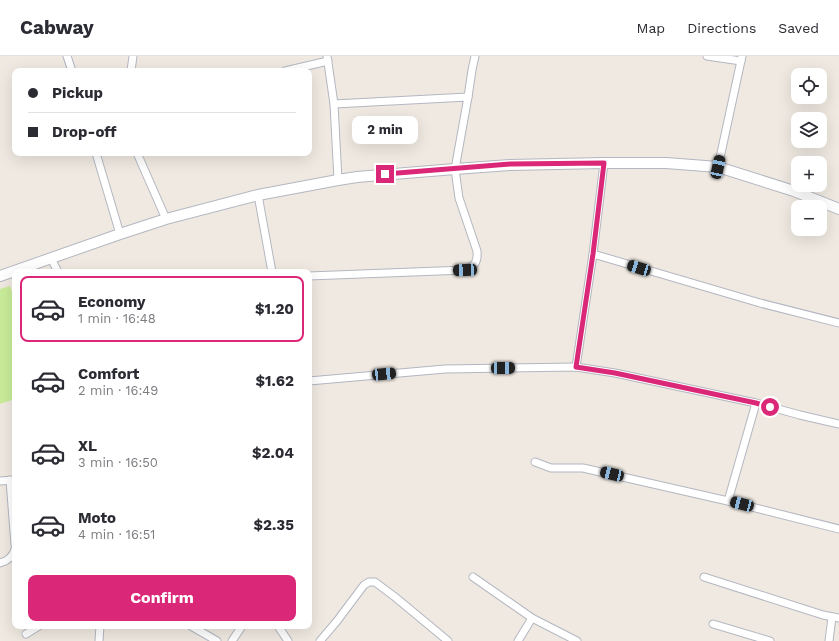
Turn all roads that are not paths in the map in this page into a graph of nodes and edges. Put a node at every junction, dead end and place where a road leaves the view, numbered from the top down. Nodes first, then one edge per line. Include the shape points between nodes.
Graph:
1 (67, 56) edge
2 (134, 56) edge
3 (475, 56) edge
4 (707, 56) edge
5 (327, 58) edge
6 (741, 58) edge
7 (71, 68) edge
8 (132, 68) edge
9 (295, 68) edge
10 (468, 97) junction
11 (334, 104) junction
12 (97, 156) edge
13 (138, 156) edge
14 (604, 163) junction
15 (718, 167) junction
16 (455, 168) junction
17 (338, 180) junction
18 (258, 195) junction
19 (839, 209) edge
20 (166, 219) junction
21 (120, 234) junction
22 (593, 254) junction
23 (51, 258) junction
24 (20, 269) edge
25 (56, 269) edge
26 (271, 269) edge
27 (12, 272) edge
28 (0, 276) edge
29 (312, 276) edge
30 (839, 323) edge
31 (576, 367) junction
32 (312, 381) edge
33 (756, 403) junction
34 (839, 424) edge
35 (536, 462) dead end
36 (12, 480) edge
37 (0, 481) edge
38 (728, 501) junction
39 (839, 529) edge
40 (12, 556) edge
41 (0, 563) edge
42 (474, 577) dead end
43 (704, 577) dead end
44 (836, 617) edge
45 (532, 618) junction
46 (713, 624) dead end
47 (34, 629) edge
48 (100, 629) edge
49 (196, 629) edge
50 (240, 629) edge
51 (280, 629) edge
52 (26, 634) dead end
53 (99, 641) edge
54 (217, 641) edge
55 (232, 641) edge
56 (288, 641) edge
57 (320, 641) edge
58 (448, 641) edge
59 (518, 641) edge
60 (578, 641) edge
61 (770, 641) edge
62 (829, 641) edge

1 - 7 street
2 - 8 street
3 - 10 street
4 - 6 street
5 - 9 street
5 - 11 street
6 - 15 street
10 - 11 street
10 - 16 street
11 - 17 street
12 - 21 street
13 - 20 street
14 - 15 street via 666,163
14 - 16 street via 510,164
14 - 22 street
15 - 19 street via 794,191
16 - 17 street
16 - 29 street via 459,198 477,251 475,265 465,270
17 - 18 street
18 - 20 street
18 - 26 street
20 - 21 street
21 - 23 street
22 - 30 street via 760,303
22 - 31 street
23 - 24 street
23 - 25 street
27 - 28 street
31 - 32 street via 445,369
31 - 33 street
33 - 34 street
33 - 38 street
35 - 38 street via 551,468 583,468
36 - 37 street
38 - 39 street
40 - 41 street
42 - 45 street
43 - 44 street
44 - 62 street
45 - 59 street
45 - 60 street
46 - 61 street
47 - 52 street
48 - 53 street
49 - 54 street
50 - 55 street
51 - 56 street
57 - 58 street via 364,585 375,582

